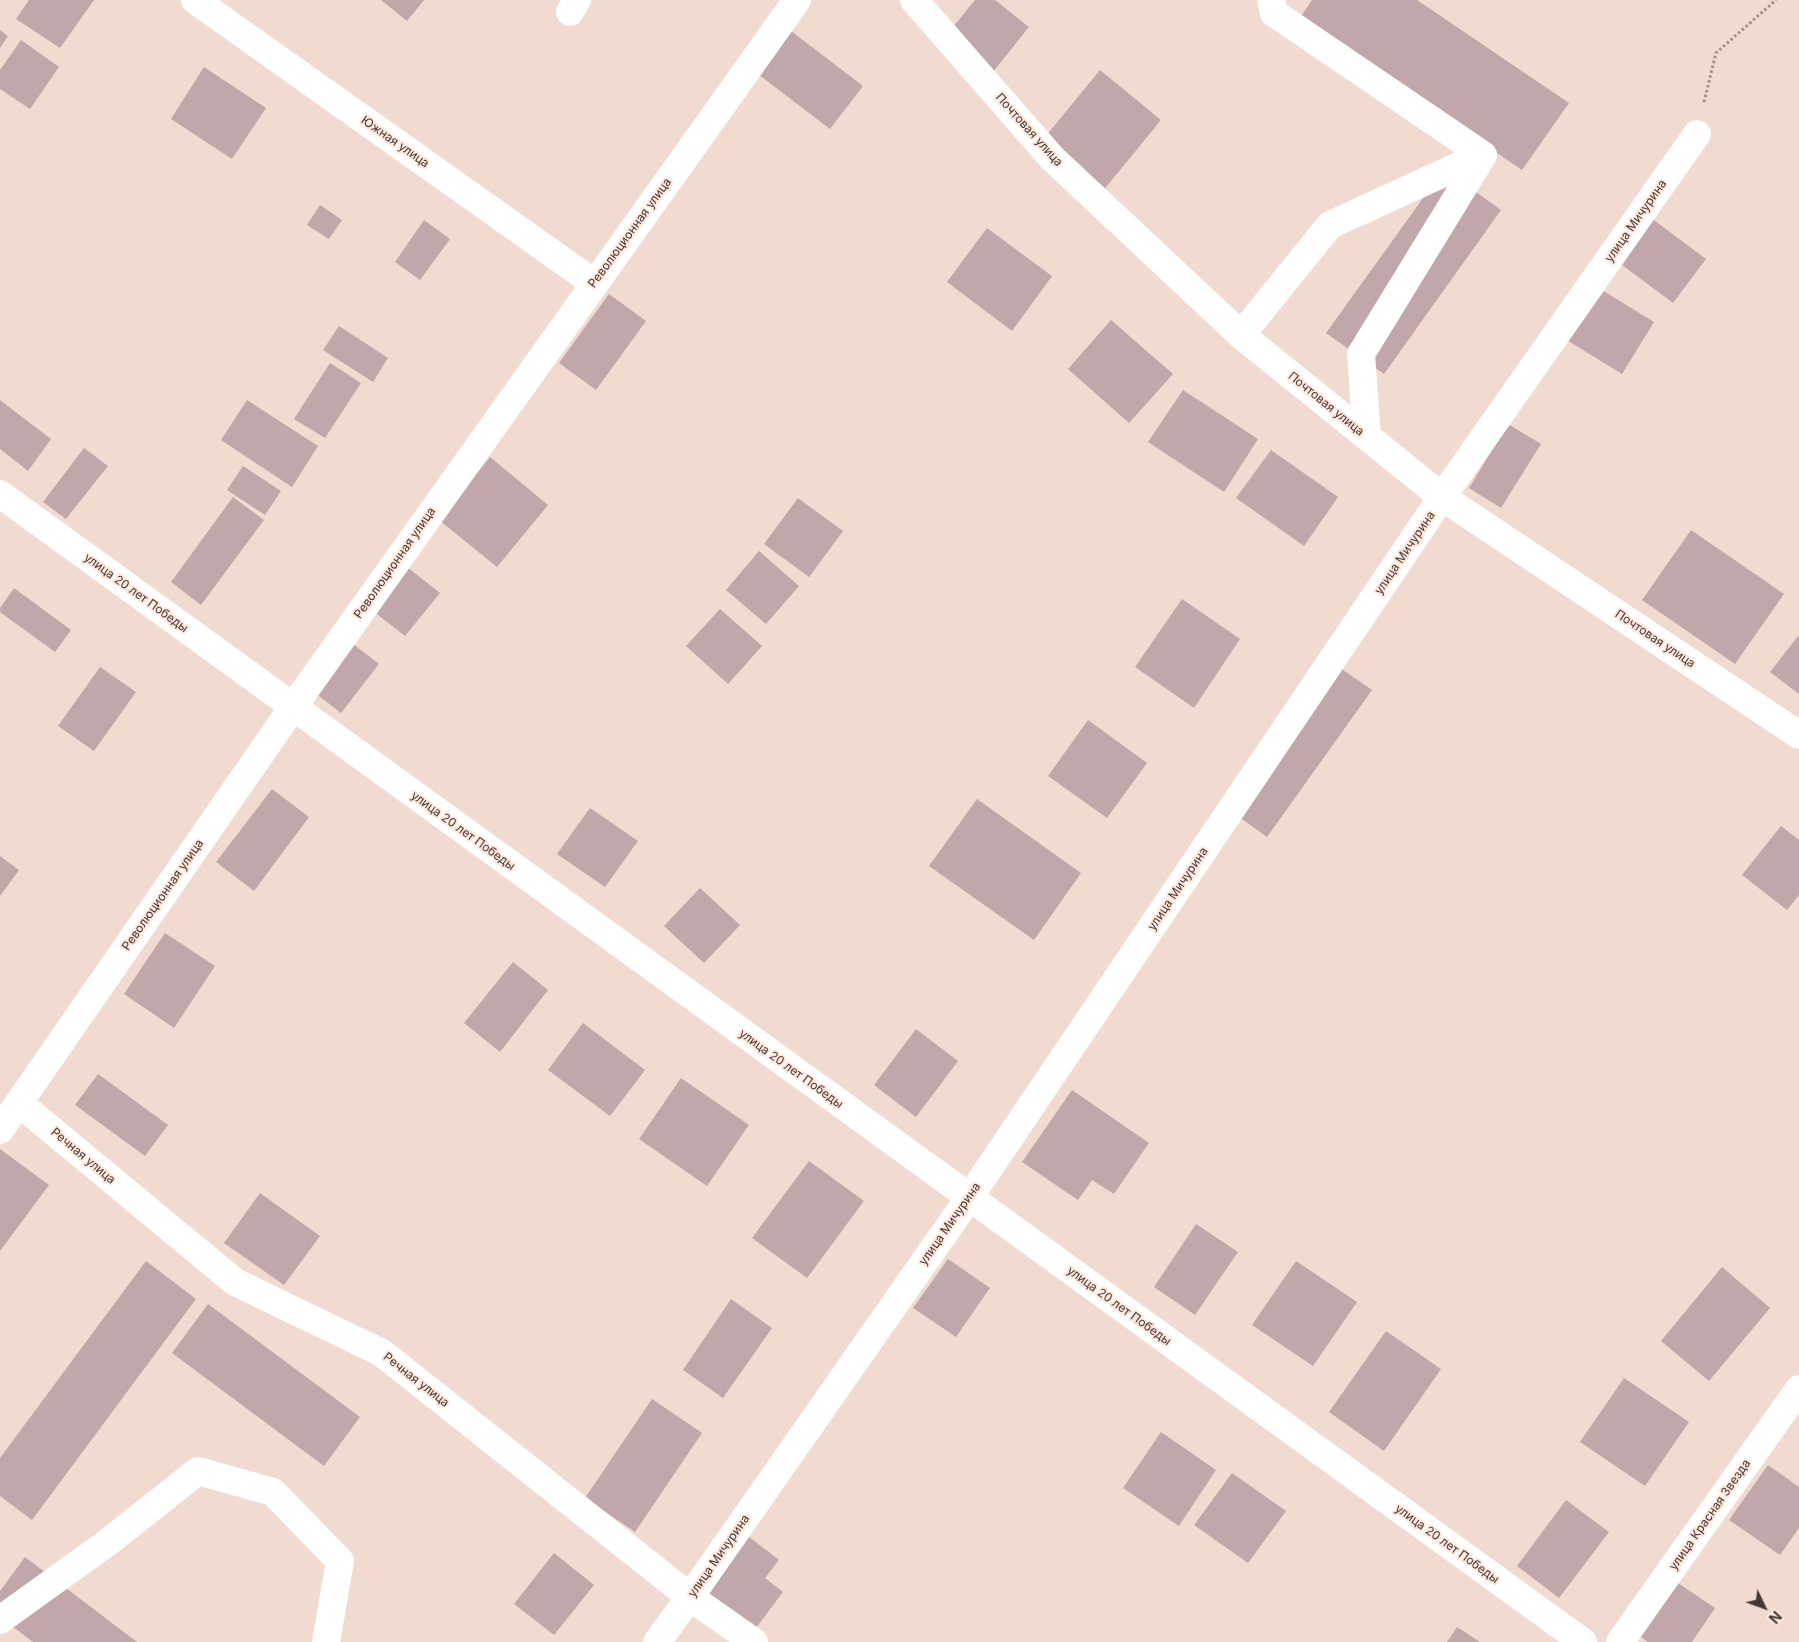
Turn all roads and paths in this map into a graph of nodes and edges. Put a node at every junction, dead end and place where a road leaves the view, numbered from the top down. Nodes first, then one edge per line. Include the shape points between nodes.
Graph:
1 (195, 0) edge
2 (797, 0) edge
3 (914, 0) edge
4 (1271, 0) edge
5 (1776, 0) edge
6 (1697, 134) joint
7 (1483, 155) junction
8 (594, 283) junction
9 (1241, 335) junction
10 (1367, 437) junction
11 (0, 494) edge
12 (1442, 497) junction
13 (293, 707) junction
14 (1799, 735) edge
15 (19, 1103) junction
16 (0, 1130) edge
17 (969, 1198) junction
18 (1799, 1389) edge
19 (690, 1596) junction
20 (0, 1620) edge
21 (326, 1642) edge
22 (657, 1642) edge
23 (754, 1642) edge
24 (1583, 1642) edge
25 (1620, 1642) edge

1 - 8 street, Южная улица
2 - 8 street, Революционная улица
3 - 9 street, Почтовая улица via 1052,158
4 - 7 street via 1274,13
5 - 6 path via 1716,52
6 - 12 street, улица Мичурина
7 - 9 street via 1330,225
7 - 10 street via 1361,354
8 - 13 street, Революционная улица
9 - 10 street, Почтовая улица
10 - 12 street, Почтовая улица
11 - 13 street, улица 20 лет Победы
12 - 14 street, Почтовая улица
12 - 17 street, улица Мичурина
13 - 15 street, Революционная улица
13 - 17 street, улица 20 лет Победы
15 - 16 street, Революционная улица
15 - 19 street, Речная улица via 235,1282 382,1353
17 - 19 street, улица Мичурина
17 - 24 street, улица 20 лет Победы
18 - 25 street, улица Красная Звезда
19 - 22 street, улица Мичурина
19 - 23 street, Речная улица
20 - 21 street via 107,1543 198,1471 273,1492 340,1560

